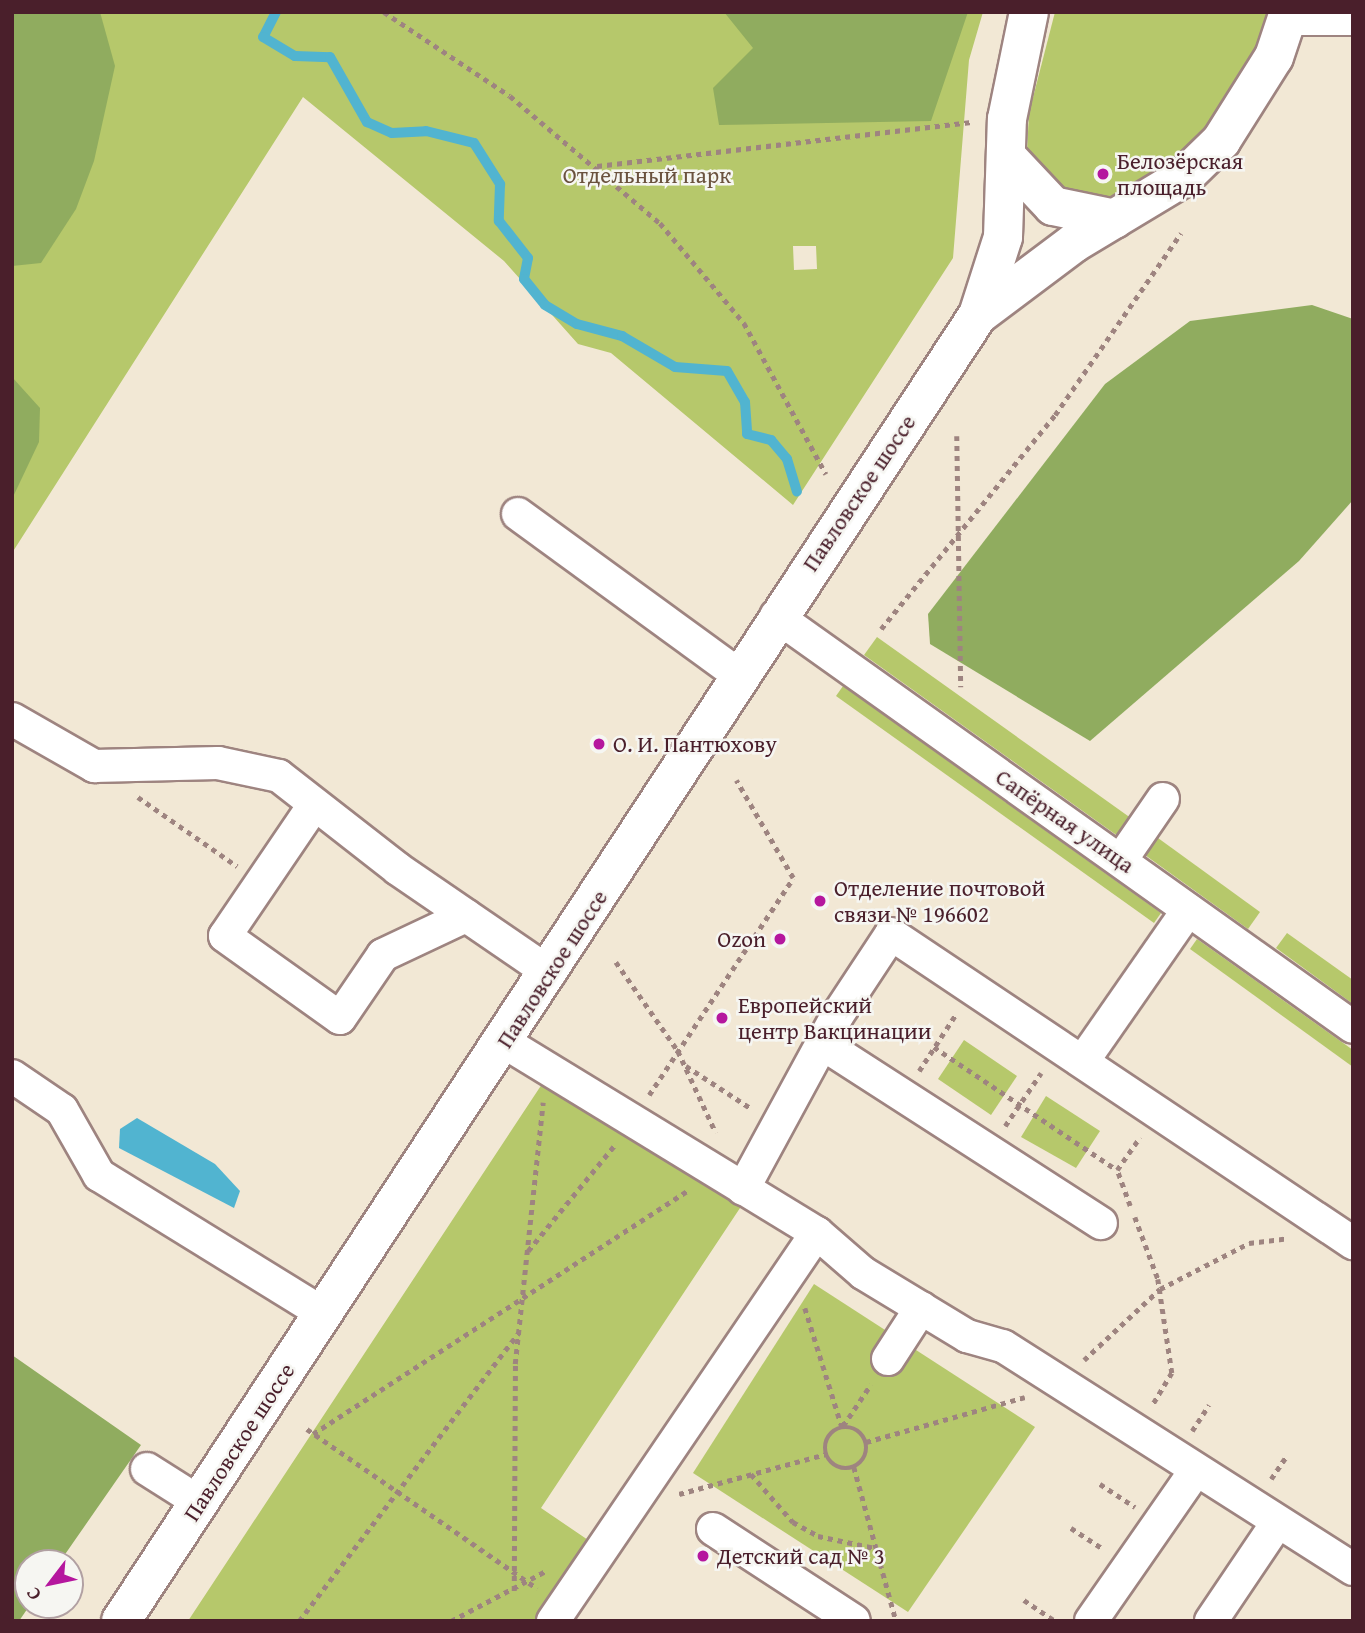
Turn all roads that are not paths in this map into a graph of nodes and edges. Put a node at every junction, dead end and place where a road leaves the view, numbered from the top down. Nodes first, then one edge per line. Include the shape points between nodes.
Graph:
1 (1029, 12) edge
2 (1288, 15) edge
3 (1353, 19) edge
4 (1007, 157) junction
5 (1115, 219) junction
6 (978, 315) junction
7 (518, 514) dead end
8 (776, 616) junction
9 (739, 675) junction
10 (12, 719) edge
11 (1163, 799) dead end
12 (314, 805) junction
13 (1121, 860) junction
14 (1188, 910) junction
15 (466, 916) junction
16 (550, 972) junction
17 (1353, 1027) edge
18 (504, 1042) junction
19 (826, 1046) junction
20 (1071, 1054) junction
21 (12, 1076) edge
22 (743, 1189) junction
23 (1101, 1223) dead end
24 (817, 1233) junction
25 (1353, 1243) edge
26 (920, 1308) junction
27 (324, 1314) junction
28 (888, 1359) road end
29 (147, 1469) dead end
30 (1196, 1470) junction
31 (199, 1502) junction
32 (1277, 1523) junction
33 (713, 1529) dead end
34 (1353, 1569) edge
35 (559, 1612) edge
36 (121, 1621) edge
37 (854, 1621) edge
38 (1091, 1621) edge
39 (1211, 1621) edge

1 - 4 main road via 1013,66
2 - 3 street
2 - 5 main road via 1252,97 1221,141 1184,177
4 - 5 main road via 1054,206
4 - 6 main road, Павловское шоссе via 1003,237
5 - 6 main road, Павловское шоссе
6 - 8 main road, Павловское шоссе
7 - 9 street
8 - 9 main road, Павловское шоссе
8 - 13 street, Сапёрная улица
9 - 16 main road, Павловское шоссе
10 - 12 street via 94,766 251,766 279,776
11 - 13 street
12 - 15 street
12 - 15 street via 225,936 340,1018 383,955
13 - 14 street, Сапёрная улица
14 - 17 street, Сапёрная улица
14 - 20 street
15 - 16 street
16 - 18 main road, Павловское шоссе
18 - 22 street
18 - 27 main road, Павловское шоссе
19 - 20 street via 837,1016 891,934
19 - 22 street
19 - 23 street
20 - 25 street
21 - 27 street via 62,1110 99,1175
22 - 24 street
24 - 26 street via 863,1273
24 - 35 street
26 - 28 street
26 - 30 street via 967,1336 1003,1346
27 - 31 main road, Павловское шоссе
29 - 31 street
30 - 32 street
30 - 38 street
31 - 36 main road, Павловское шоссе
32 - 34 street
32 - 39 street
33 - 37 street

